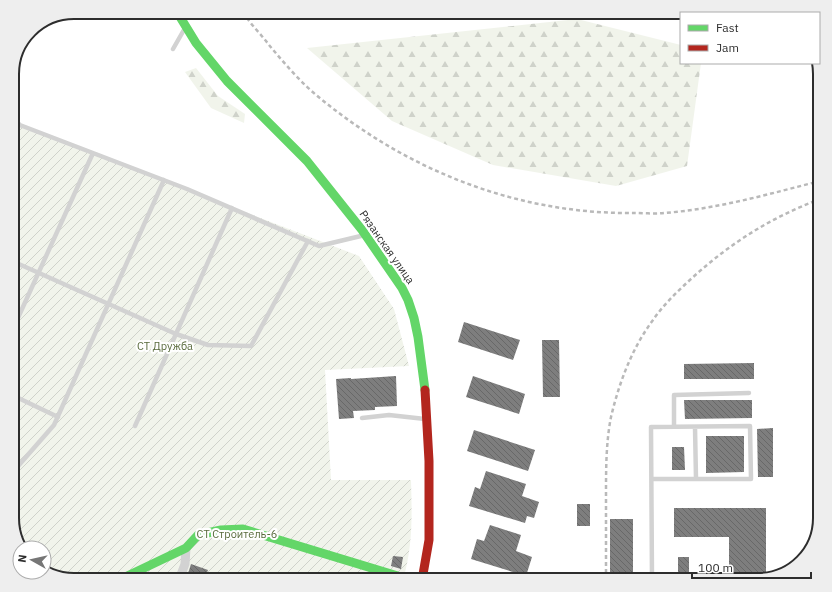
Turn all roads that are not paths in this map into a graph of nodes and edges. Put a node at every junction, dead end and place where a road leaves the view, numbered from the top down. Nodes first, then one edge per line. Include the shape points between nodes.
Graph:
1 (182, 19) edge
2 (186, 26) junction
3 (173, 48) dead end
4 (19, 124) edge
5 (93, 153) junction
6 (164, 180) junction
7 (232, 208) junction
8 (366, 235) junction
9 (308, 241) junction
10 (19, 263) edge
11 (39, 272) junction
12 (109, 304) junction
13 (19, 316) edge
14 (176, 334) junction
15 (749, 393) dead end
16 (19, 398) edge
17 (58, 417) junction
18 (362, 418) dead end
19 (427, 419) junction
20 (135, 426) dead end
21 (674, 427) junction
22 (695, 427) junction
23 (19, 465) edge
24 (696, 479) junction
25 (652, 480) junction
26 (186, 548) junction
27 (134, 573) edge
28 (182, 573) edge
29 (388, 573) edge
30 (423, 573) edge
31 (652, 573) edge

1 - 2 street, Рязанская улица
2 - 3 lane
2 - 8 street, Рязанская улица via 196,43 227,81 307,161
4 - 5 lane
5 - 6 lane
5 - 11 lane
6 - 7 lane
6 - 12 lane
7 - 9 lane
7 - 14 lane
8 - 9 lane via 319,246
8 - 19 street, Рязанская улица via 402,288 414,318
9 - 14 lane via 251,346 208,345
10 - 11 lane
11 - 12 lane
11 - 13 lane
12 - 14 lane
12 - 17 lane
14 - 20 lane
15 - 21 lane via 674,395
16 - 17 lane
17 - 23 lane
18 - 19 lane via 389,415
19 - 30 street, Рязанская улица via 429,540
21 - 22 lane
21 - 25 lane via 651,427
22 - 24 lane
22 - 24 lane via 750,426 751,479
24 - 25 lane
25 - 31 lane
26 - 27 street
26 - 28 street
26 - 29 street via 198,535 243,529

